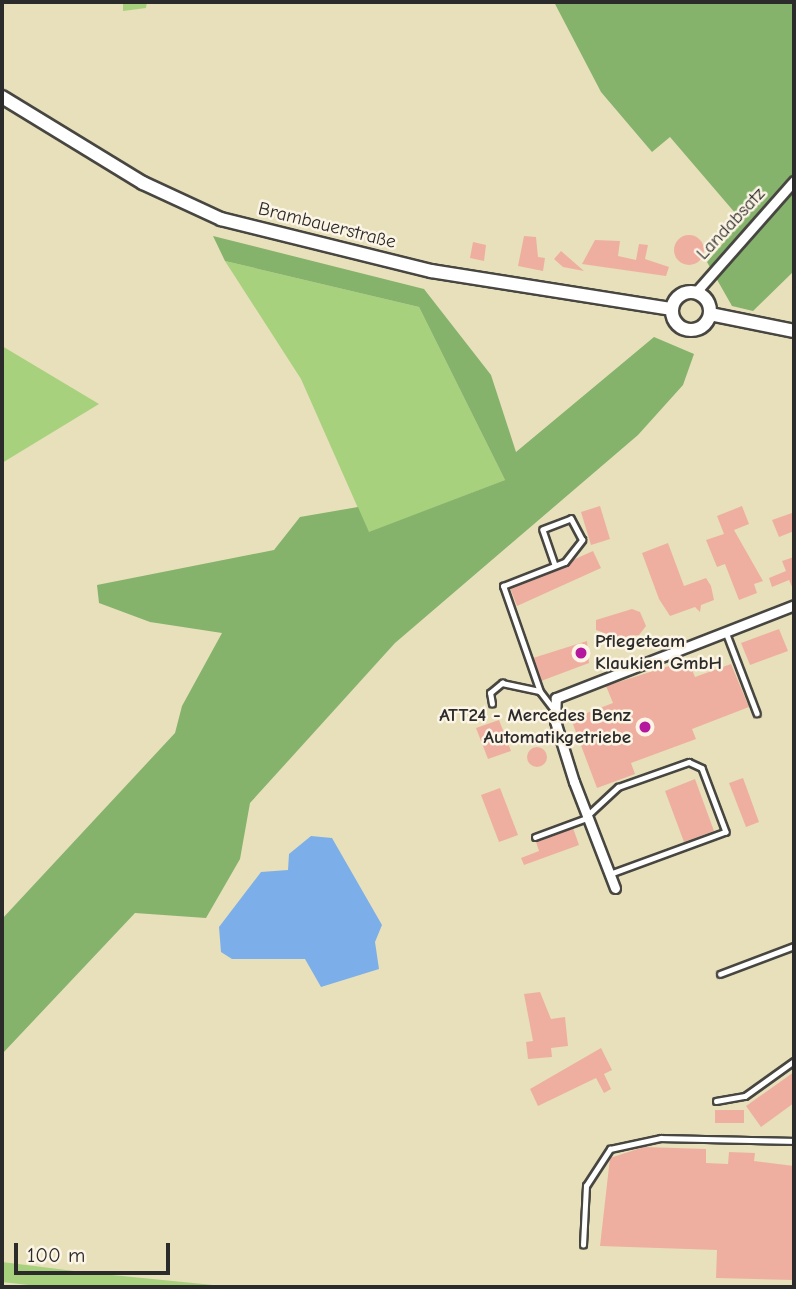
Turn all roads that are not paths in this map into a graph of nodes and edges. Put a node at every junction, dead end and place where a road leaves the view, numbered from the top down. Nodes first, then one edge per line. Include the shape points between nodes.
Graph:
1 (2, 97) edge
2 (794, 181) edge
3 (696, 292) junction
4 (672, 309) junction
5 (710, 314) junction
6 (794, 331) edge
7 (555, 565) junction
8 (794, 605) edge
9 (725, 631) junction
10 (540, 692) junction
11 (492, 704) dead end
12 (554, 709) junction
13 (757, 713) dead end
14 (588, 817) junction
15 (535, 837) dead end
16 (610, 874) junction
17 (615, 888) dead end
18 (794, 946) edge
19 (720, 974) dead end
20 (794, 1061) edge
21 (716, 1101) dead end
22 (794, 1141) edge
23 (583, 1245) dead end

1 - 4 main road, Brambauerstraße via 143,183 232,222 431,271
2 - 3 street, Landabsatz
3 - 4 main road via 680,295
3 - 5 main road via 708,301
4 - 5 main road via 675,322 691,330
5 - 6 main road
7 - 7 lane via 581,544 571,519 543,530
7 - 10 lane via 503,586
8 - 9 street
9 - 12 street via 583,684 556,698
9 - 13 lane
10 - 11 lane via 502,683 491,693
10 - 12 lane
12 - 14 street
14 - 15 lane
14 - 16 street
14 - 16 lane via 618,787 689,762 702,768 726,832
16 - 17 street
18 - 19 lane
20 - 21 lane via 745,1096
22 - 23 lane via 661,1139 610,1149 586,1186

